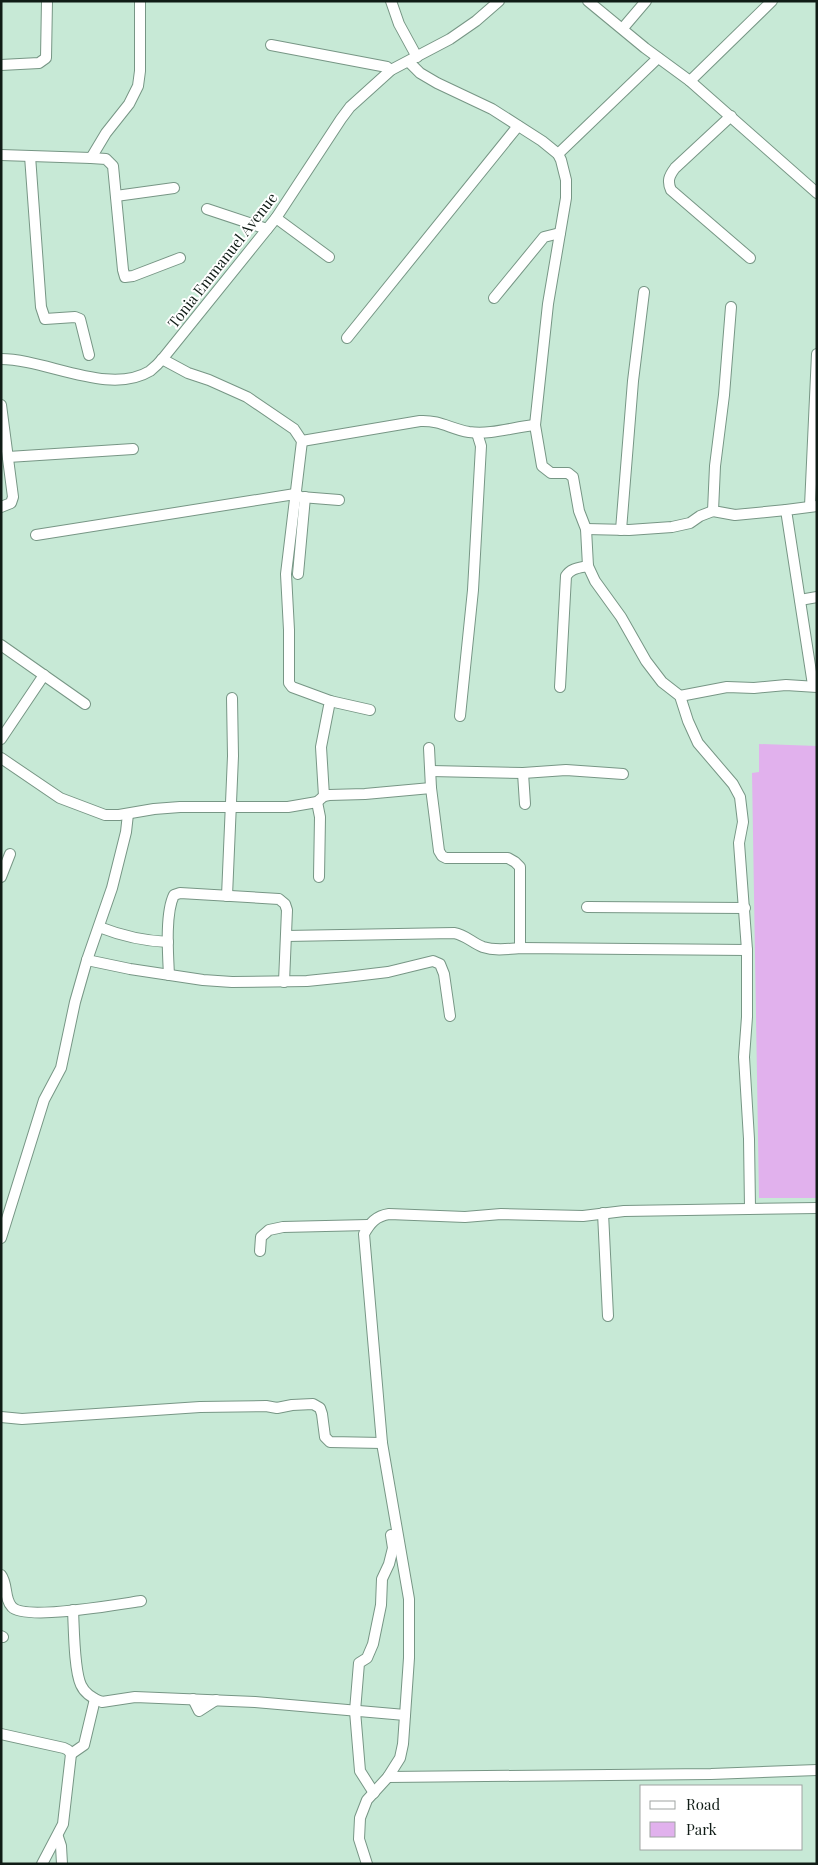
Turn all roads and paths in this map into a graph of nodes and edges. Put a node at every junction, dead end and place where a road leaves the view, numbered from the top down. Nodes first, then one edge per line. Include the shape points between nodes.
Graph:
1 (47, 1) edge
2 (140, 1) edge
3 (392, 1) edge
4 (499, 1) edge
5 (588, 1) edge
6 (646, 1) edge
7 (772, 1) edge
8 (623, 28) junction
9 (271, 46) dead end
10 (658, 58) junction
11 (413, 59) junction
12 (1, 65) edge
13 (391, 70) junction
14 (690, 81) junction
15 (731, 116) junction
16 (518, 126) junction
17 (558, 154) junction
18 (1, 155) edge
19 (30, 156) junction
20 (91, 158) junction
21 (174, 188) dead end
22 (817, 192) edge
23 (116, 196) junction
24 (207, 209) dead end
25 (276, 218) junction
26 (267, 229) junction
27 (560, 233) junction
28 (329, 257) dead end
29 (180, 258) dead end
30 (750, 258) dead end
31 (644, 292) dead end
32 (494, 298) dead end
33 (731, 306) dead end
34 (347, 338) dead end
35 (89, 354) dead end
36 (817, 354) edge
37 (1, 359) edge
38 (162, 359) junction
39 (1, 405) edge
40 (535, 424) junction
41 (477, 432) junction
42 (302, 441) junction
43 (133, 449) dead end
44 (8, 457) junction
45 (300, 496) junction
46 (339, 500) dead end
47 (813, 506) edge
48 (1, 507) edge
49 (786, 510) junction
50 (713, 511) junction
51 (586, 529) junction
52 (620, 530) junction
53 (36, 534) dead end
54 (588, 566) junction
55 (298, 574) dead end
56 (817, 598) edge
57 (800, 600) junction
58 (1, 645) edge
59 (44, 675) junction
60 (815, 686) edge
61 (560, 687) dead end
62 (680, 696) junction
63 (232, 698) dead end
64 (330, 701) junction
65 (85, 704) dead end
66 (370, 710) dead end
67 (460, 716) dead end
68 (1, 739) edge
69 (429, 748) dead end
70 (1, 758) edge
71 (431, 771) junction
72 (523, 773) junction
73 (623, 774) dead end
74 (432, 788) junction
75 (320, 799) junction
76 (525, 804) dead end
77 (231, 806) junction
78 (128, 814) junction
79 (10, 854) dead end
80 (1, 877) edge
81 (319, 878) dead end
82 (227, 896) junction
83 (587, 907) dead end
84 (745, 908) junction
85 (100, 927) junction
86 (286, 936) junction
87 (168, 942) junction
88 (520, 948) junction
89 (747, 950) junction
90 (87, 960) junction
91 (169, 975) junction
92 (284, 982) junction
93 (450, 1016) dead end
94 (750, 1208) junction
95 (817, 1208) edge
96 (603, 1213) junction
97 (368, 1225) junction
98 (1, 1238) edge
99 (260, 1251) dead end
100 (608, 1316) dead end
101 (1, 1417) edge
102 (382, 1443) junction
103 (390, 1494) junction
104 (1, 1575) edge
105 (141, 1601) dead end
106 (72, 1610) junction
107 (94, 1699) junction
108 (355, 1711) junction
109 (405, 1715) junction
110 (1, 1734) edge
111 (71, 1754) junction
112 (817, 1770) edge
113 (388, 1777) junction
114 (374, 1793) junction
115 (58, 1837) junction
116 (42, 1864) edge
117 (62, 1864) edge
118 (367, 1864) edge

1 - 12 street via 46,58 39,63
2 - 20 street via 138,86
3 - 11 street
4 - 11 street, Tonia Emmanuel Avenue via 463,30
5 - 8 street
6 - 8 street
7 - 14 street
8 - 10 street
9 - 13 street
10 - 14 street
10 - 17 street
11 - 13 street, Tonia Emmanuel Avenue
11 - 16 street via 420,73 492,109
13 - 25 street, Tonia Emmanuel Avenue via 350,107
14 - 15 street
15 - 22 street
15 - 30 street via 675,168 669,176 669,185
16 - 17 street
16 - 34 street
17 - 27 street via 564,166 566,198
18 - 19 street
19 - 20 street
19 - 35 street via 40,307 45,319 80,319
20 - 23 street via 106,158 113,166
21 - 23 street
23 - 29 street via 126,277
24 - 26 street
25 - 26 street, Tonia Emmanuel Avenue
25 - 28 street
26 - 38 street, Tonia Emmanuel Avenue
27 - 32 street via 544,237
27 - 40 street
31 - 52 street
33 - 50 street
36 - 47 street
37 - 38 street, Tonia Emmanuel Avenue via 46,365 98,380 139,375 150,371
38 - 42 street via 247,397 294,429
39 - 44 street
40 - 41 street via 489,433
40 - 51 street via 542,466 551,472 568,473 572,477
41 - 42 street via 429,421
41 - 67 street via 481,446 473,590
42 - 45 street
43 - 44 street
44 - 48 street via 13,497 11,504
45 - 46 street
45 - 53 street
45 - 55 street
45 - 64 street via 286,574 289,683 292,688
47 - 49 street
49 - 50 street via 735,514
49 - 57 street
50 - 52 street via 690,523 672,527
51 - 52 street
51 - 54 street
54 - 61 street via 569,571 566,576
54 - 62 street via 646,661 662,682
56 - 57 street
57 - 60 street
58 - 59 street
59 - 65 street
59 - 68 street
60 - 62 street via 728,687
62 - 84 street via 698,743 733,784 740,798 743,822 739,843
63 - 77 street
64 - 66 street
64 - 75 street via 321,747
69 - 71 street
70 - 78 street via 72,804 105,815
71 - 72 street
71 - 74 street
72 - 73 street via 566,770
72 - 76 street
74 - 75 street
74 - 88 street via 442,856 508,858 520,867
75 - 77 street via 288,807
75 - 81 street
77 - 78 street via 154,809
77 - 82 street
78 - 85 street
79 - 80 street
82 - 86 street via 279,899 287,910
82 - 87 street via 174,895 170,902
83 - 84 street
84 - 89 street
85 - 87 street via 118,935
85 - 90 street
86 - 88 street via 454,933 463,934 490,948
86 - 92 street
87 - 91 street
88 - 89 street
89 - 94 street via 744,1057
90 - 91 street
90 - 98 street via 66,1035 65,1052 44,1100
91 - 92 street via 232,982
92 - 93 street via 388,972 433,961 440,964 444,974
94 - 95 street
94 - 96 street
96 - 97 street via 465,1217 389,1214
96 - 100 street
97 - 99 street via 269,1230 261,1237
97 - 102 street via 364,1234
101 - 102 street via 22,1419 200,1407 277,1408 313,1404 320,1408 325,1437 330,1442
102 - 103 street
103 - 108 street via 388,1517 393,1548 390,1564 382,1579 381,1605 373,1644 367,1658 359,1664
103 - 109 street via 409,1599
104 - 106 street via 10,1607 19,1612
105 - 106 street
106 - 107 street via 81,1686
107 - 108 street via 102,1702 135,1697 216,1700
107 - 111 street via 84,1745
108 - 109 street
108 - 114 street via 360,1771
109 - 113 street via 400,1758
110 - 111 street via 64,1748
111 - 115 street via 63,1824
112 - 113 street
113 - 114 street
114 - 118 street via 367,1800 360,1818 359,1838
115 - 116 street
115 - 117 street

